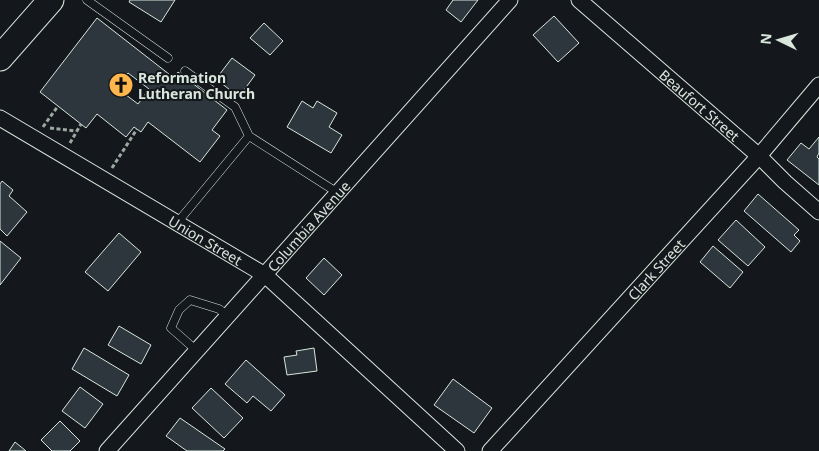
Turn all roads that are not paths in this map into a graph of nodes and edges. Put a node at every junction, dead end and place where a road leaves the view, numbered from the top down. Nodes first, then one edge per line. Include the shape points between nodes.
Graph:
1 (51, 0) edge
2 (87, 0) edge
3 (510, 0) edge
4 (579, 0) edge
5 (0, 58) edge
6 (168, 58) dead end
7 (185, 71) dead end
8 (819, 86) edge
9 (0, 118) edge
10 (248, 136) junction
11 (759, 156) junction
12 (338, 193) junction
13 (819, 212) edge
14 (177, 223) junction
15 (265, 275) junction
16 (228, 316) junction
17 (196, 351) junction
18 (107, 451) edge
19 (457, 451) edge
20 (490, 451) edge

1 - 5 main road
2 - 6 lane
3 - 12 street, Columbia Avenue
4 - 11 street, Beaufort Street
7 - 10 lane via 235,107
8 - 11 street, Clark Street
9 - 14 street, Union Street
10 - 12 lane
10 - 14 lane
11 - 13 street, Beaufort Street
11 - 20 street, Clark Street
12 - 15 street, Columbia Avenue
14 - 15 street, Union Street
15 - 16 street, Columbia Avenue
15 - 19 street, Union Street
16 - 17 street, Columbia Avenue
16 - 17 lane via 219,309 190,300 179,310 171,328
17 - 18 street, Columbia Avenue

